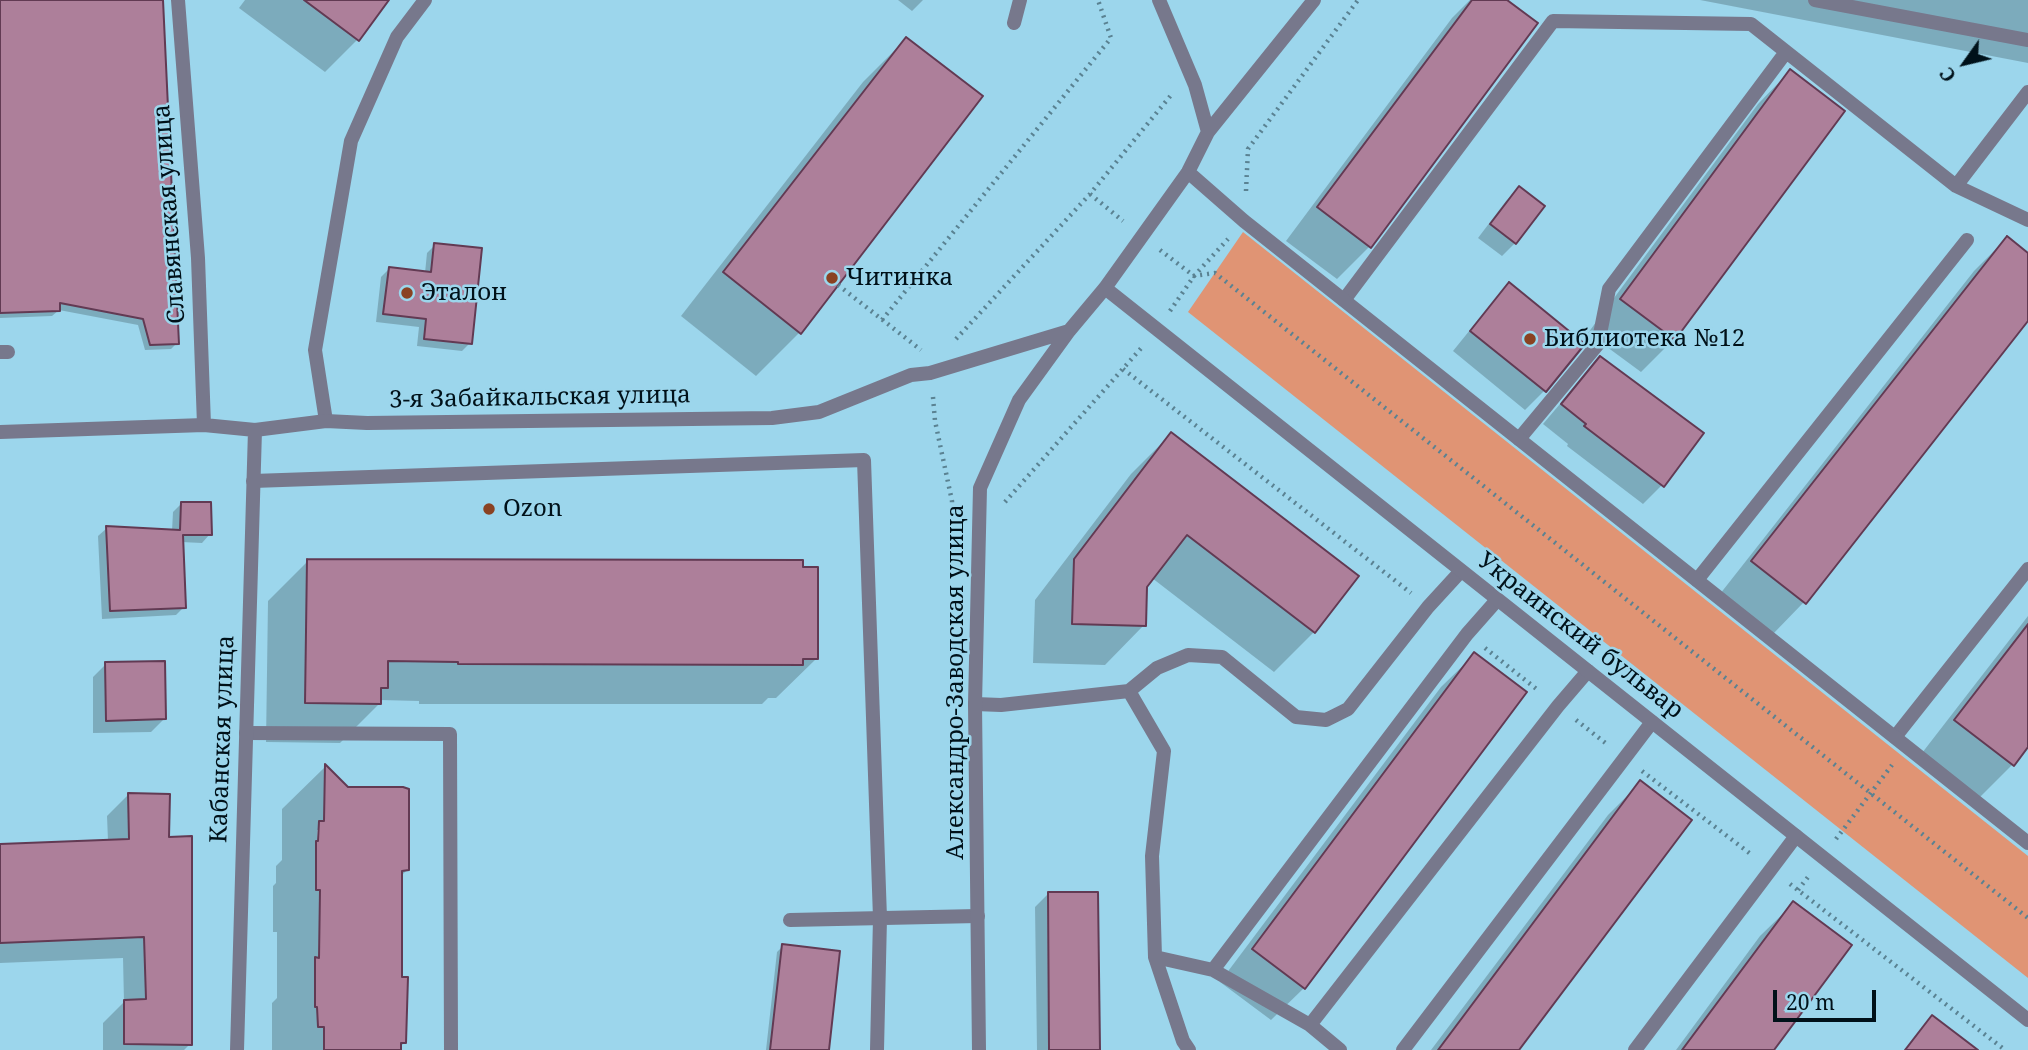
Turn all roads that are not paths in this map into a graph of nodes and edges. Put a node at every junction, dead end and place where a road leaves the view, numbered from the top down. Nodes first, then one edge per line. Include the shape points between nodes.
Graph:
1 (177, 0) edge
2 (425, 0) edge
3 (1020, 0) edge
4 (1159, 0) edge
5 (1314, 0) edge
6 (1815, 0) edge
7 (1014, 23) dead end
8 (2028, 40) edge
9 (1786, 52) junction
10 (2028, 92) edge
11 (1208, 132) junction
12 (1188, 172) junction
13 (1956, 187) junction
14 (2028, 220) edge
15 (1967, 240) dead end
16 (1105, 288) junction
17 (1344, 300) junction
18 (1069, 331) junction
19 (326, 421) junction
20 (204, 425) junction
21 (255, 430) junction
22 (0, 432) edge
23 (1519, 439) junction
24 (253, 481) junction
25 (2028, 569) edge
26 (1461, 571) junction
27 (1697, 580) junction
28 (1497, 600) junction
29 (1588, 671) junction
30 (1129, 691) junction
31 (975, 704) junction
32 (1652, 722) junction
33 (246, 733) junction
34 (1895, 737) junction
35 (1796, 836) junction
36 (2028, 843) edge
37 (978, 916) junction
38 (880, 918) junction
39 (790, 920) dead end
40 (1155, 957) junction
41 (1213, 970) junction
42 (2028, 1020) edge
43 (1310, 1025) junction
44 (237, 1050) edge
45 (451, 1050) edge
46 (877, 1050) edge
47 (979, 1050) edge
48 (1189, 1050) edge
49 (1340, 1050) edge
50 (1403, 1050) edge
51 (1635, 1050) edge

1 - 20 street, Славянская улица via 198,258
2 - 19 street via 397,37 351,141 315,350
3 - 7 street
4 - 11 street via 1195,85
5 - 11 street, Александро-Заводская улица
6 - 8 street
9 - 13 street
9 - 17 street via 1751,24 1553,21
9 - 23 street via 1609,289 1598,344
10 - 13 street
11 - 12 street, Александро-Заводская улица
12 - 16 street, Александро-Заводская улица
12 - 17 street
13 - 14 street
15 - 27 street
16 - 18 street, Александро-Заводская улица
16 - 26 street, Украинский бульвар
17 - 23 street
18 - 19 street, 3-я Забайкальская улица via 911,376 818,412 772,418
18 - 31 street, Александро-Заводская улица via 1019,400 980,488
19 - 21 street, 3-я Забайкальская улица
20 - 21 street, 3-я Забайкальская улица
20 - 22 street, 3-я Забайкальская улица
21 - 24 street, Кабанская улица
23 - 27 street
24 - 33 street, Кабанская улица
24 - 38 street via 864,460
25 - 34 street
26 - 28 street, Украинский бульвар
26 - 30 street via 1348,709 1326,720 1296,717 1222,657 1188,655 1157,668
27 - 34 street
28 - 29 street, Украинский бульвар
28 - 41 street
29 - 32 street, Украинский бульвар
29 - 43 street
30 - 31 street
30 - 40 street via 1164,751 1152,856
31 - 37 street, Александро-Заводская улица
32 - 35 street, Украинский бульвар
32 - 50 street
33 - 44 street, Кабанская улица
33 - 45 street via 450,734
34 - 36 street
35 - 42 street, Украинский бульвар
35 - 51 street
37 - 38 street
37 - 47 street, Александро-Заводская улица
38 - 39 street
38 - 46 street
40 - 41 street
40 - 48 street
41 - 43 street
43 - 49 street

